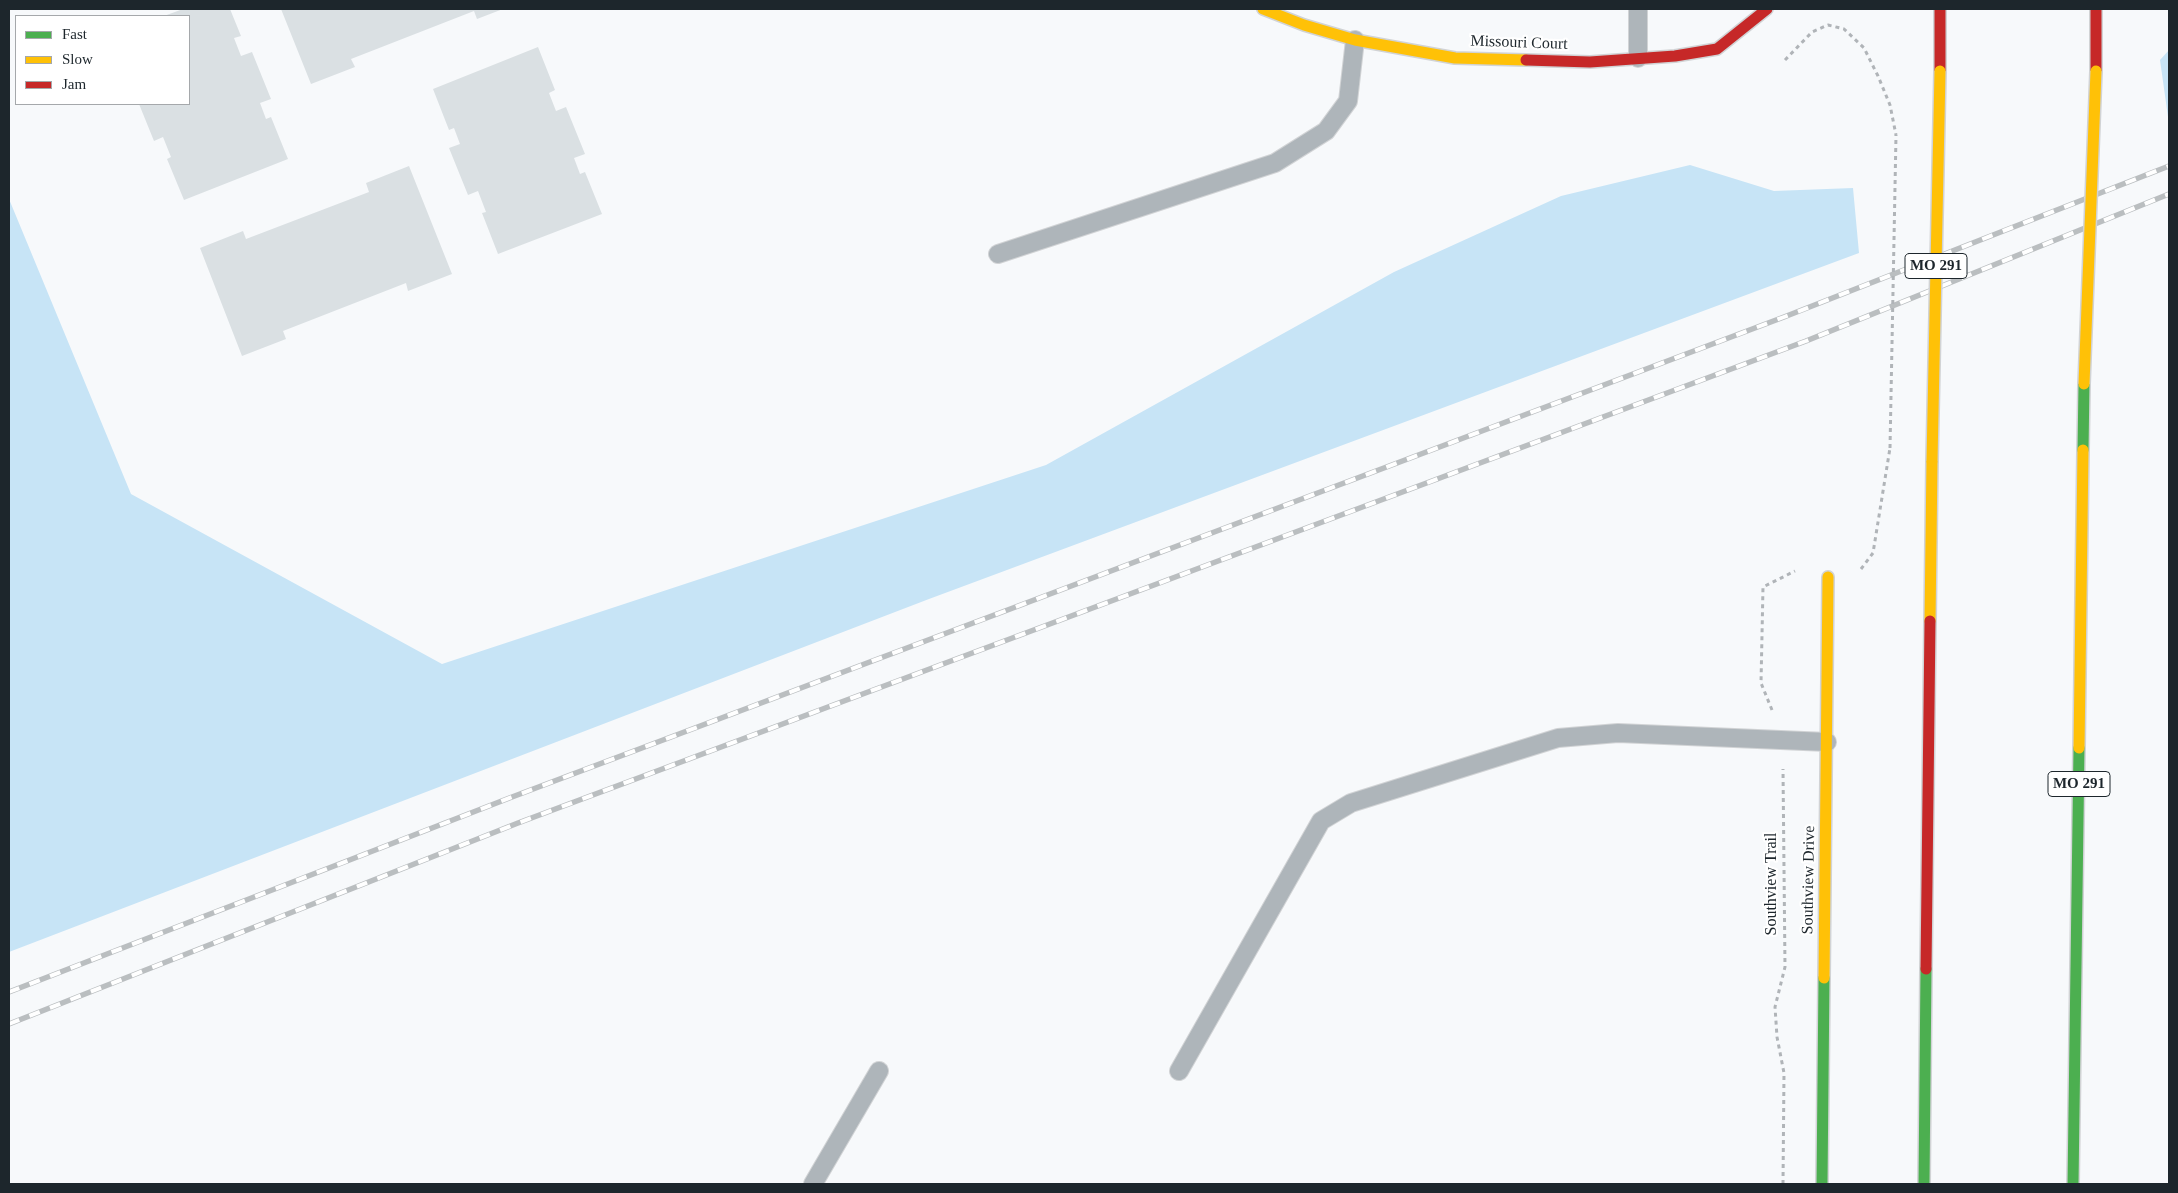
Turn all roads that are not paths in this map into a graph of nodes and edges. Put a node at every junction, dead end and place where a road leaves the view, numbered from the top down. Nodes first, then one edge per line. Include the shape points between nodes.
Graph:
1 (1263, 9) edge
2 (1638, 9) edge
3 (1766, 9) edge
4 (1940, 9) edge
5 (2096, 9) edge
6 (1355, 40) junction
7 (1638, 58) junction
8 (998, 254) dead end
9 (1828, 577) road end
10 (1827, 742) junction
11 (879, 1071) dead end
12 (1179, 1071) dead end
13 (813, 1184) edge
14 (1822, 1184) edge
15 (1924, 1184) edge
16 (2073, 1184) edge

1 - 6 main road, Missouri Court via 1304,26
2 - 7 lane
3 - 7 main road, Missouri Court via 1717,49
4 - 15 main road, MO 291, bridge
5 - 16 main road, MO 291, bridge via 2084,384
6 - 7 main road, Missouri Court via 1455,58 1590,62
6 - 8 lane via 1348,101 1326,131 1275,163
9 - 10 main road, Southview Drive
10 - 12 lane via 1618,733 1558,738 1351,803 1321,821
10 - 14 main road, Southview Drive
11 - 13 lane

